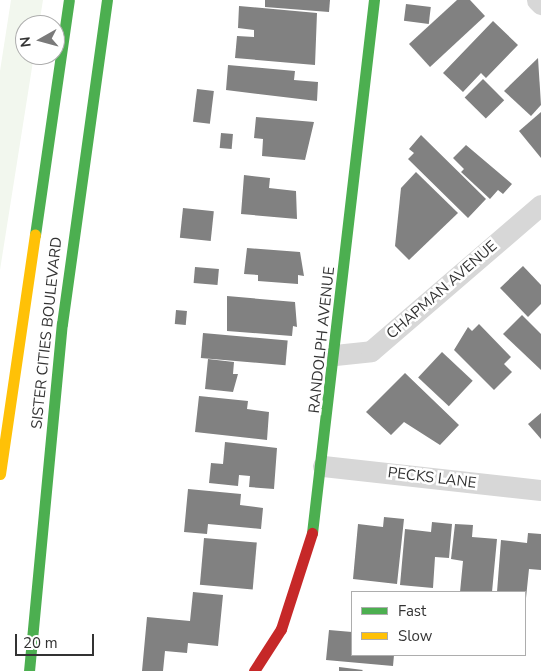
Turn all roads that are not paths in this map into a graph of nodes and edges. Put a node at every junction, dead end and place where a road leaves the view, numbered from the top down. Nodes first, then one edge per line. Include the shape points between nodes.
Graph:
1 (69, 0) edge
2 (107, 0) edge
3 (374, 0) edge
4 (537, 0) edge
5 (541, 4) edge
6 (541, 206) edge
7 (335, 355) junction
8 (323, 466) junction
9 (0, 474) edge
10 (541, 490) edge
11 (29, 671) edge
12 (254, 671) edge

1 - 9 main road, SISTER CITIES BOULEVARD
2 - 11 main road, SISTER CITIES BOULEVARD via 64,314
3 - 7 main road, RANDOLPH AVENUE
4 - 5 street
6 - 7 street, CHAPMAN AVENUE via 371,351
7 - 8 main road, RANDOLPH AVENUE
8 - 10 street, PECKS LANE
8 - 12 main road, RANDOLPH AVENUE via 300,584 282,629

